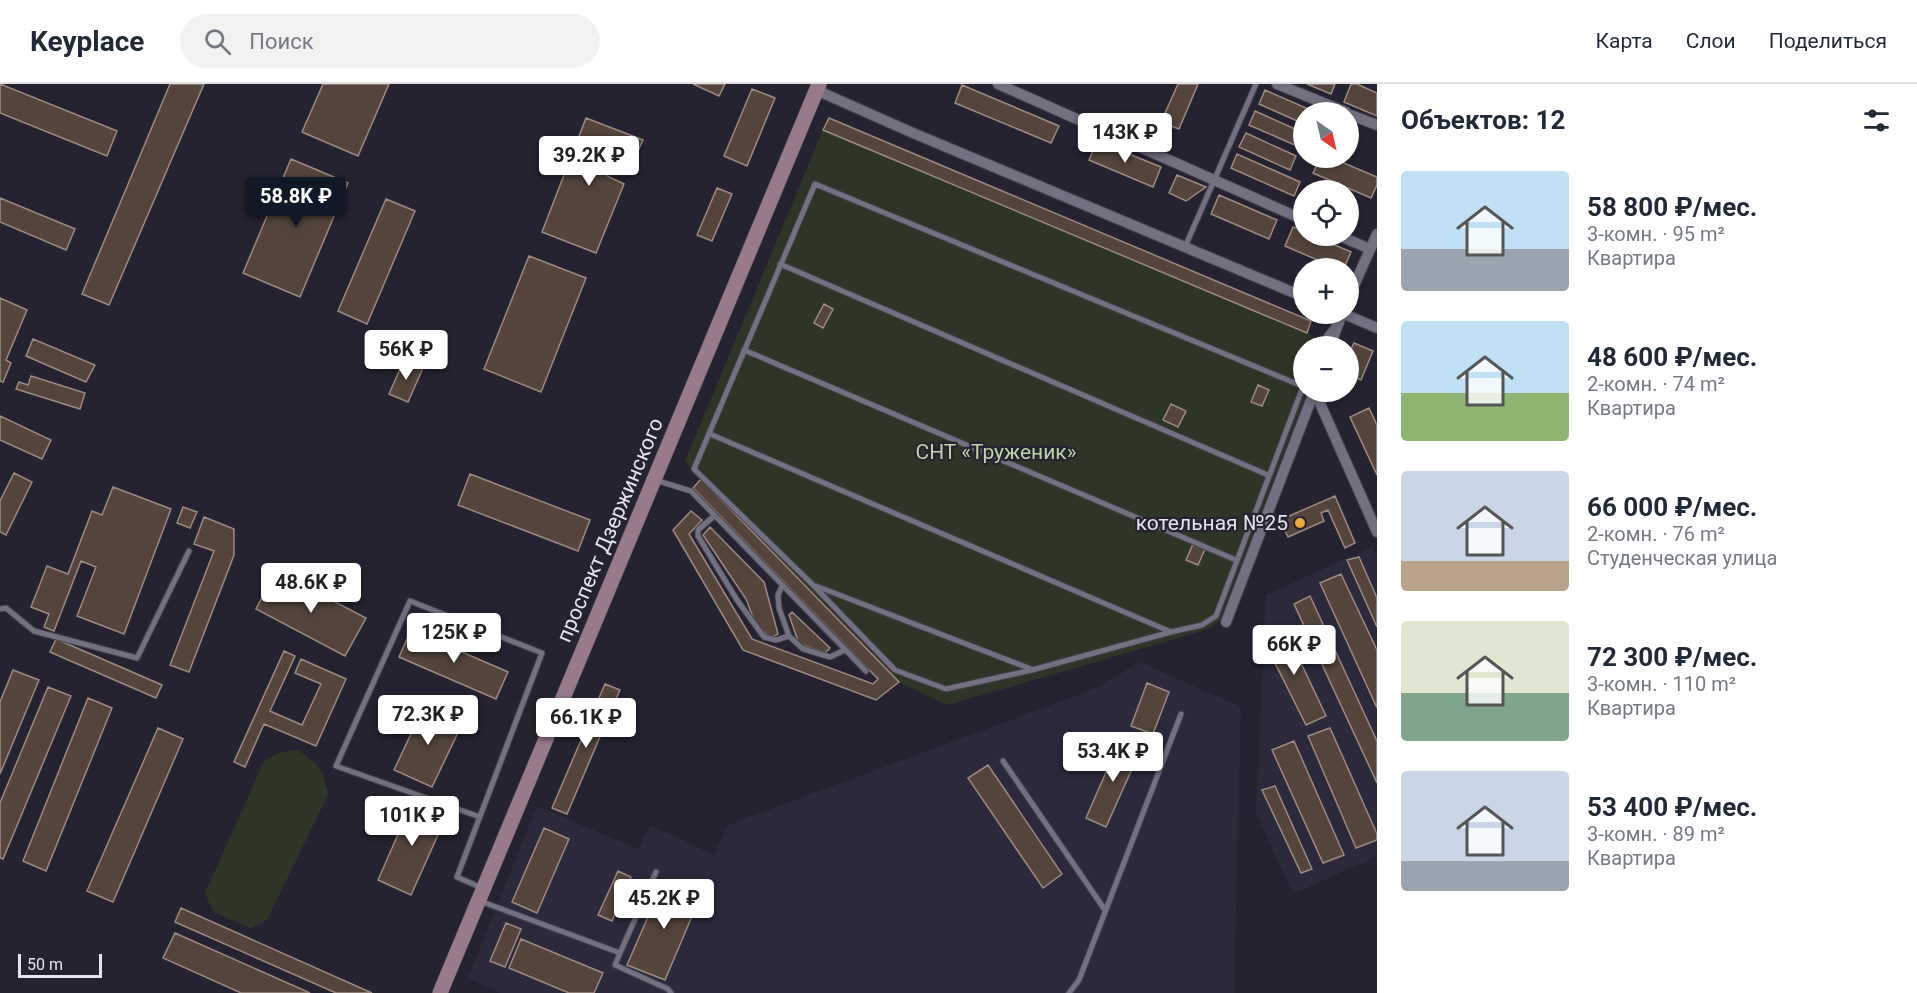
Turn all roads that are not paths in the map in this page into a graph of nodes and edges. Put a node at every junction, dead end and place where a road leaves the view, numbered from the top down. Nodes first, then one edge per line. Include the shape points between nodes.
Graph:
1 (998, 84) edge
2 (1256, 84) edge
3 (1277, 84) edge
4 (817, 87) edge
5 (1320, 102) edge
6 (1359, 118) edge
7 (1377, 125) edge
8 (1214, 180) junction
9 (1293, 214) edge
10 (1377, 234) edge
11 (1359, 244) edge
12 (1185, 247) junction
13 (1370, 249) junction
14 (780, 264) junction
15 (1359, 274) edge
16 (1293, 292) edge
17 (1359, 321) edge
18 (1377, 328) edge
19 (744, 350) junction
20 (1293, 381) edge
21 (1296, 402) edge
22 (1310, 402) edge
23 (1318, 402) edge
24 (710, 434) junction
25 (1268, 475) junction
26 (654, 480) junction
27 (714, 516) junction
28 (1377, 532) edge
29 (189, 551) dead end
30 (1236, 560) junction
31 (812, 584) junction
32 (782, 586) junction
33 (0, 609) edge
34 (1226, 622) dead end
35 (1171, 632) junction
36 (789, 636) junction
37 (845, 650) junction
38 (1032, 670) junction
39 (866, 671) dead end
40 (1181, 714) dead end
41 (1003, 761) dead end
42 (480, 817) junction
43 (656, 872) dead end
44 (481, 895) junction
45 (1105, 910) junction
46 (620, 953) junction
47 (1072, 991) edge
48 (440, 993) edge
49 (671, 993) edge

1 - 8 street
2 - 8 lane
3 - 5 street
4 - 12 street via 913,133
4 - 26 main road, проспект Дзержинского
6 - 7 street
8 - 9 street
8 - 12 lane
10 - 13 street
11 - 13 street
12 - 16 street
13 - 15 street
14 - 19 lane
14 - 20 lane via 815,184
14 - 25 lane
17 - 18 street
19 - 24 lane
19 - 30 lane
21 - 25 lane
22 - 34 street
23 - 28 street
24 - 31 lane via 694,469
24 - 35 lane
25 - 30 lane
26 - 27 lane via 691,491
26 - 44 main road, проспект Дзержинского
27 - 32 lane
27 - 36 lane via 698,530 698,536 737,600 764,637 776,640
29 - 33 lane via 137,658 34,631 6,608
30 - 35 lane via 1216,616 1202,626
31 - 38 lane
31 - 38 lane via 895,670 946,689
32 - 36 lane via 778,608
32 - 37 lane
35 - 38 lane
36 - 37 lane via 803,649 830,657
37 - 39 lane
40 - 45 lane
41 - 45 lane
42 - 42 lane via 542,653 410,600 336,766
42 - 44 lane via 457,877
43 - 46 lane
44 - 46 lane
44 - 48 main road, проспект Дзержинского
45 - 47 lane
46 - 49 lane via 615,965

